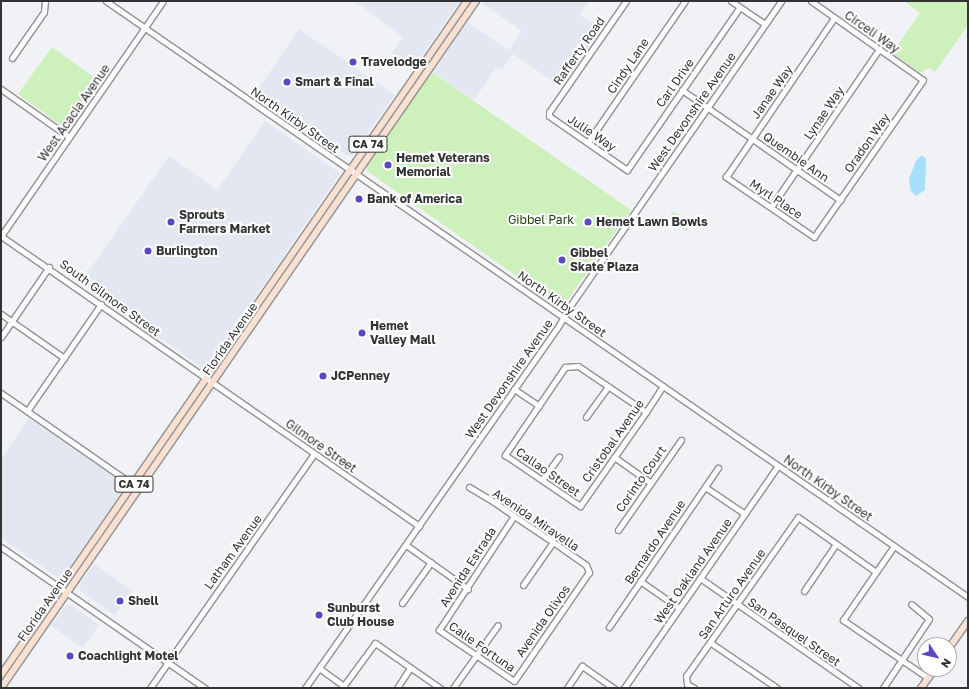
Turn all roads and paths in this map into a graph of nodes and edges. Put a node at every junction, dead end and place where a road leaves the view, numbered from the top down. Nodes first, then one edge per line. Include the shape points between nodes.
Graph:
1 (106, 1) edge
2 (163, 1) edge
3 (467, 1) edge
4 (476, 1) edge
5 (626, 1) edge
6 (684, 1) edge
7 (731, 1) edge
8 (781, 1) edge
9 (810, 1) edge
10 (46, 3) edge
11 (740, 7) junction
12 (834, 18) junction
13 (765, 24) junction
14 (144, 28) junction
15 (455, 31) junction
16 (441, 38) junction
17 (879, 49) junction
18 (12, 58) dead end
19 (432, 64) junction
20 (923, 80) joint
21 (1, 89) edge
22 (682, 90) junction
23 (707, 108) junction
24 (549, 112) joint
25 (69, 137) junction
26 (752, 138) junction
27 (588, 142) junction
28 (350, 170) junction
29 (627, 170) joint
30 (797, 170) junction
31 (356, 174) junction
32 (726, 177) joint
33 (840, 200) junction
34 (771, 207) junction
35 (316, 219) junction
36 (1, 236) edge
37 (814, 237) joint
38 (289, 258) junction
39 (49, 267) junction
40 (291, 269) junction
41 (101, 304) junction
42 (1, 314) edge
43 (260, 314) junction
44 (564, 317) junction
45 (12, 322) junction
46 (1, 337) edge
47 (64, 358) junction
48 (206, 378) junction
49 (213, 383) junction
50 (663, 386) junction
51 (608, 387) junction
52 (514, 389) junction
53 (1, 393) edge
54 (539, 406) junction
55 (27, 411) junction
56 (646, 412) junction
57 (586, 417) dead end
58 (681, 440) dead end
59 (314, 454) junction
60 (559, 457) dead end
61 (614, 457) junction
62 (778, 466) junction
63 (718, 468) dead end
64 (542, 480) junction
65 (651, 483) junction
66 (133, 485) junction
67 (705, 486) junction
68 (469, 487) dead end
69 (139, 489) junction
70 (580, 506) joint
71 (745, 514) junction
72 (514, 516) junction
73 (419, 526) junction
74 (618, 530) dead end
75 (553, 542) junction
76 (836, 544) junction
77 (406, 545) junction
78 (894, 546) junction
79 (1, 547) edge
80 (431, 562) junction
81 (589, 572) joint
82 (876, 572) junction
83 (700, 578) junction
84 (640, 581) junction
85 (523, 585) dead end
86 (61, 589) junction
87 (468, 589) junction
88 (804, 591) dead end
89 (67, 593) junction
90 (968, 597) edge
91 (402, 603) dead end
92 (911, 604) dead end
93 (738, 605) junction
94 (679, 608) junction
95 (968, 621) edge
96 (498, 625) dead end
97 (609, 627) dead end
98 (439, 630) joint
99 (957, 637) edge
100 (711, 643) junction
101 (476, 656) junction
102 (902, 660) junction
103 (168, 662) junction
104 (319, 668) junction
105 (410, 668) junction
106 (2, 675) edge
107 (928, 678) joint
108 (514, 681) joint
109 (343, 687) edge
110 (1, 688) edge
111 (150, 688) edge
112 (205, 688) edge
113 (305, 688) edge
114 (396, 688) edge
115 (440, 688) edge
116 (453, 688) edge
117 (567, 688) edge
118 (614, 688) edge
119 (624, 688) edge
120 (694, 688) edge
121 (777, 688) edge
122 (858, 688) edge
123 (883, 688) edge
124 (921, 688) edge

1 - 14 street, North Kirby Street
2 - 14 street, West Acacia Avenue
3 - 15 main road via 453,27
3 - 16 main road, Florida Avenue / CA 74
4 - 15 main road, Florida Avenue
5 - 24 street, Rafferty Road
6 - 27 street, Cindy Lane
7 - 11 street
8 - 13 street, West Devonshire Avenue
9 - 12 street, Circeli Way
10 - 18 street
11 - 13 street
11 - 22 street, Carl Drive
12 - 17 street, Circeli Way
12 - 26 street, Janae Way
13 - 23 street, West Devonshire Avenue
14 - 25 street, West Acacia Avenue
14 - 28 street, North Kirby Street
15 - 19 main road, Florida Avenue
16 - 19 main road
16 - 28 main road, Florida Avenue / CA 74
17 - 20 street, Circeli Way
17 - 30 street, Lynae Way
19 - 31 main road, Florida Avenue
20 - 33 street, Oradon Way
21 - 25 street via 58,132
22 - 23 street, Quembie Ann
22 - 29 street, Carl Drive
23 - 26 street, Quembie Ann
23 - 44 street, West Devonshire Avenue
24 - 27 street, Julie Way via 550,116
25 - 36 street, West Acacia Avenue
26 - 30 street, Quembie Ann
26 - 32 street, Janae Way
27 - 29 street, Julie Way
28 - 31 street, North Kirby Street
28 - 35 main road, Florida Avenue / CA 74
30 - 33 street, Quembie Ann
30 - 34 street, Lynae Way
31 - 40 main road, Florida Avenue
31 - 44 street, North Kirby Street
32 - 34 street, Myrl Place
33 - 37 street, Oradon Way
34 - 37 street, Myrl Place
35 - 38 main road, Florida Avenue / CA 74
35 - 40 main road via 311,232 293,258
36 - 39 street, South Gilmore Street
38 - 43 main road via 285,273 262,306
38 - 48 main road, Florida Avenue / CA 74
39 - 41 street, South Gilmore Street
39 - 45 street
40 - 43 main road, Florida Avenue
41 - 47 street
41 - 48 street, South Gilmore Street
42 - 45 street
43 - 49 main road, Florida Avenue
44 - 50 street, North Kirby Street
44 - 52 street, West Devonshire Avenue
45 - 46 street
45 - 47 street
47 - 55 street
48 - 49 street, South Gilmore Street
48 - 66 main road, Florida Avenue / CA 74
49 - 59 street, Gilmore Street
49 - 69 main road, Florida Avenue
50 - 56 street, Cristobal Avenue
50 - 62 street, North Kirby Street
51 - 54 street via 578,366 565,367
51 - 56 street
51 - 57 street
52 - 54 street
52 - 73 street, West Devonshire Avenue
53 - 55 street
54 - 64 street, Callao Street via 505,455
55 - 66 street
56 - 61 street, Cristobal Avenue
58 - 65 street, Corinto Court
59 - 73 street, Gilmore Street
59 - 103 street, Latham Avenue
60 - 64 street
61 - 65 street
61 - 70 street, Cristobal Avenue
62 - 71 street, West Oakland Avenue
62 - 78 street, North Kirby Street
63 - 67 street, Bernardo Avenue
64 - 70 street, Callao Street
65 - 74 street, Corinto Court
66 - 69 street
66 - 86 main road, Florida Avenue / CA 74
67 - 71 street
67 - 84 street, Bernardo Avenue
68 - 72 street, Avenida Miravella
69 - 89 main road, Florida Avenue
71 - 83 street, West Oakland Avenue
72 - 75 street, Avenida Miravella
72 - 87 street, Avenida Estrada via 485,557
73 - 77 street, West Devonshire Avenue
75 - 81 street, Avenida Miravella via 586,565
75 - 85 street
76 - 82 street
76 - 88 street
76 - 93 street, San Arturo Avenue via 798,516
77 - 80 street
77 - 104 street, West Devonshire Avenue
78 - 82 street
78 - 90 street, North Kirby Street
79 - 86 street
80 - 87 street
80 - 91 street
81 - 108 street, Avenida Olivos
82 - 102 street via 843,620
83 - 93 street, San Pasquel Street
83 - 94 street, West Oakland Avenue
84 - 94 street
84 - 97 street, Bernardo Avenue
86 - 89 street
86 - 106 main road, Florida Avenue / CA 74
87 - 98 street, Avenida Estrada
89 - 103 street
89 - 110 main road, Florida Avenue
92 - 102 street via 929,619
93 - 100 street, San Arturo Avenue
93 - 122 street, San Pasquel Street
94 - 119 street, West Oakland Avenue
95 - 99 main road
96 - 101 street
98 - 101 street, Calle Fortuna
100 - 120 street, San Arturo Avenue via 686,676 687,684
100 - 121 street
101 - 108 street, Calle Fortuna
101 - 116 street
102 - 107 street
102 - 123 street
103 - 111 street, Latham Avenue
103 - 112 street
104 - 109 street
104 - 113 street, West Devonshire Avenue
105 - 109 street via 374,643
105 - 114 street
105 - 115 street
107 - 124 main road
117 - 118 street via 582,666

